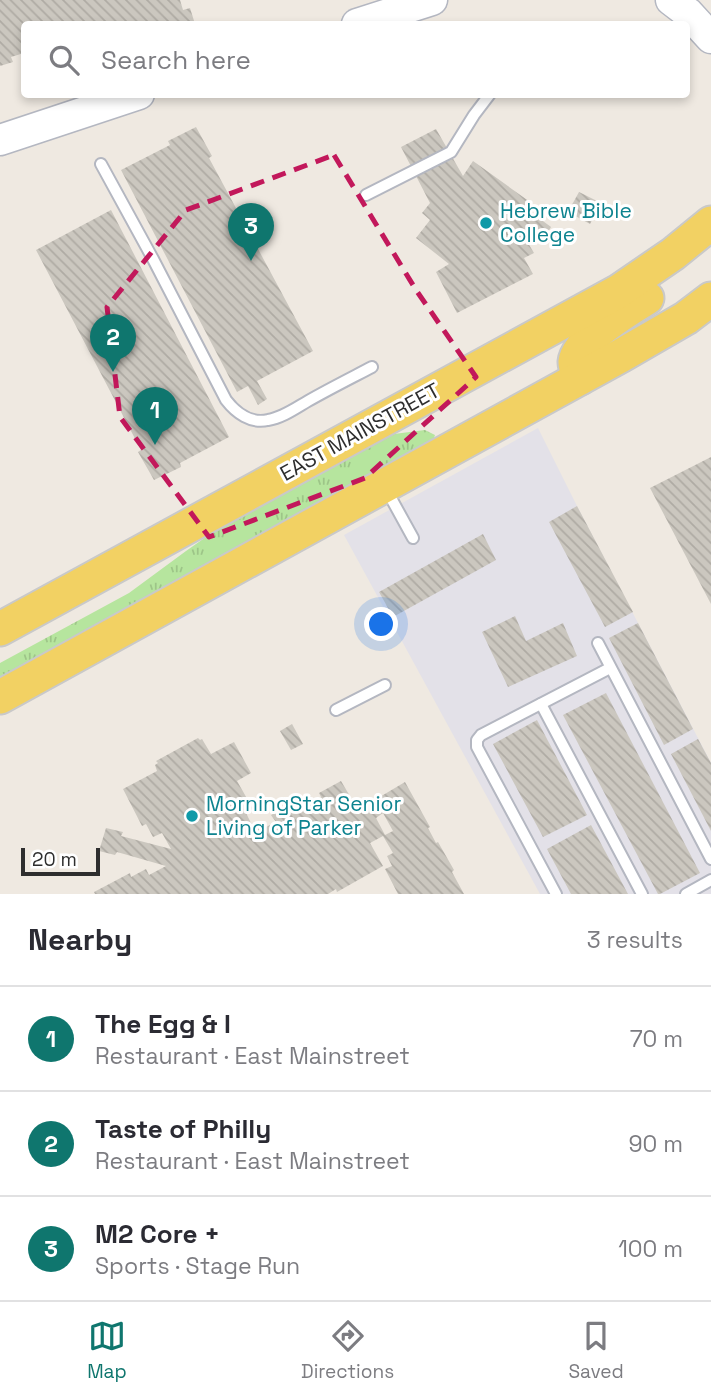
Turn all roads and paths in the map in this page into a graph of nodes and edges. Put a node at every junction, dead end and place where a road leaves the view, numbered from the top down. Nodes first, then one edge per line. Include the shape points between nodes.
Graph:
1 (432, 0) edge
2 (671, 0) edge
3 (366, 21) edge
4 (711, 38) edge
5 (127, 98) edge
6 (487, 98) edge
7 (0, 140) edge
8 (101, 164) dead end
9 (366, 195) dead end
10 (700, 232) edge
11 (711, 299) edge
12 (372, 367) dead end
13 (580, 378) junction
14 (384, 486) junction
15 (414, 538) dead end
16 (0, 629) edge
17 (598, 643) dead end
18 (610, 668) junction
19 (385, 685) dead end
20 (0, 697) edge
21 (541, 705) junction
22 (336, 710) dead end
23 (711, 859) edge
24 (711, 880) edge
25 (556, 894) edge
26 (642, 894) edge
27 (686, 894) edge

1 - 3 street
2 - 4 street
5 - 7 street
6 - 9 lane via 451,152
8 - 12 lane via 232,408 250,419 267,421
10 - 13 main road via 681,275 614,319 584,345 575,360
10 - 16 main road, EAST MAINSTREET via 619,291
11 - 13 main road via 660,334
13 - 14 main road
14 - 15 lane
14 - 20 main road
17 - 18 lane
18 - 21 lane
18 - 23 lane
19 - 22 lane
21 - 25 lane via 481,735 477,747
21 - 26 lane
24 - 27 lane

